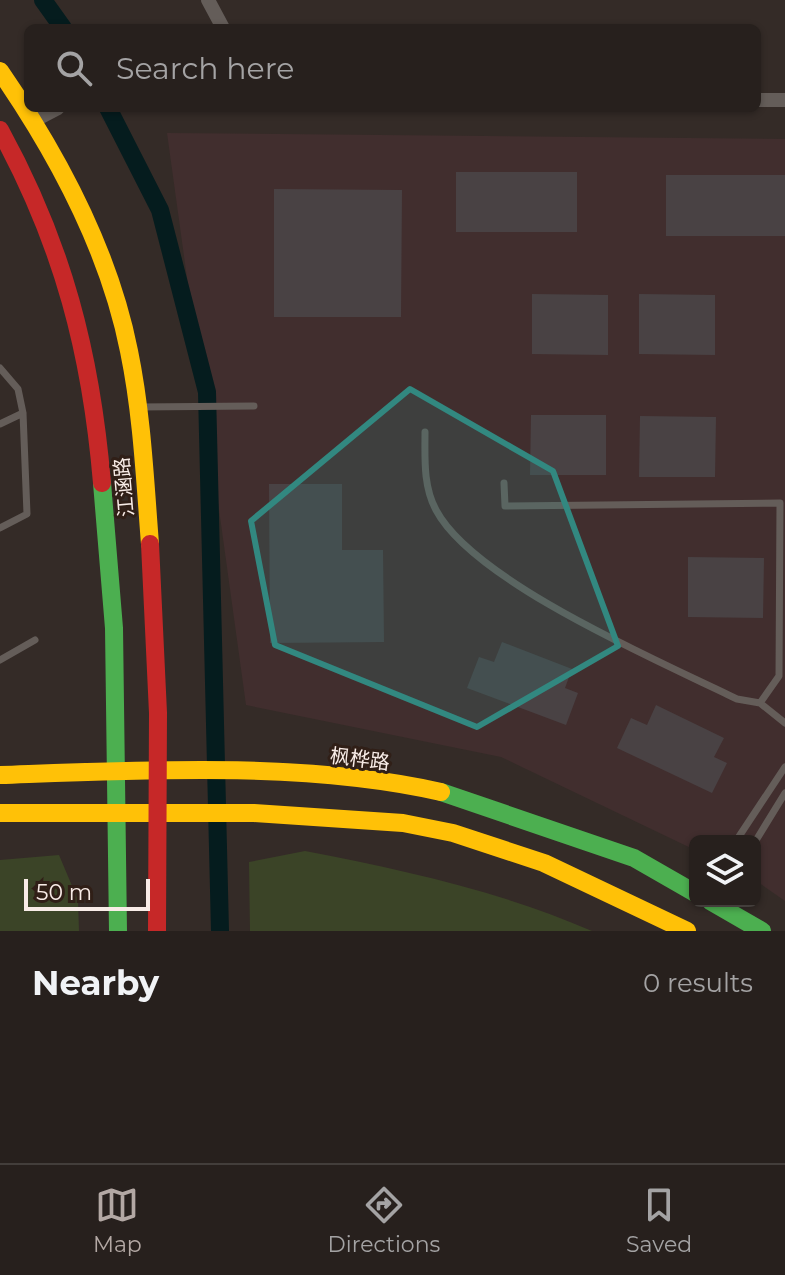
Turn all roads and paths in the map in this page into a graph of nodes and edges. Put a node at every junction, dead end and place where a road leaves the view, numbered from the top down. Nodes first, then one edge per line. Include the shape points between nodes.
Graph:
1 (208, 0) edge
2 (221, 24) edge
3 (0, 71) edge
4 (761, 100) edge
5 (785, 100) edge
6 (24, 105) edge
7 (29, 112) edge
8 (50, 112) edge
9 (35, 120) junction
10 (0, 130) edge
11 (0, 368) edge
12 (254, 406) dead end
13 (137, 407) junction
14 (23, 413) junction
15 (0, 424) edge
16 (425, 432) dead end
17 (504, 483) dead end
18 (0, 528) edge
19 (35, 640) dead end
20 (0, 660) edge
21 (760, 703) junction
22 (785, 723) edge
23 (785, 767) edge
24 (116, 771) junction
25 (156, 771) junction
26 (0, 775) edge
27 (785, 793) edge
28 (117, 809) junction
29 (156, 810) junction
30 (0, 813) edge
31 (740, 835) edge
32 (759, 835) edge
33 (689, 890) edge
34 (723, 907) edge
35 (118, 931) edge
36 (157, 931) edge
37 (687, 931) edge
38 (762, 931) edge

1 - 2 street
3 - 6 main road, 江涵路
4 - 5 street
7 - 9 main road, 江涵路
8 - 9 street
9 - 13 main road, 江涵路 via 78,201 118,305
10 - 24 main road, 江涵路 via 27,179 66,276 95,404 114,628
11 - 14 lane via 18,389
12 - 13 lane
13 - 25 main road, 江涵路 via 155,591
14 - 15 lane
14 - 18 lane via 27,514
16 - 21 lane via 426,478 436,510 452,534 484,563 601,633 737,699
17 - 21 lane via 505,506 780,503 779,676
19 - 20 lane
21 - 22 lane
23 - 31 lane
24 - 25 main road, 枫桦路
24 - 26 main road, 枫桦路
24 - 28 main road, 江涵路
25 - 29 main road, 江涵路
25 - 33 main road, 枫桦路 via 306,774 438,791 634,858
27 - 32 lane
28 - 29 main road
28 - 30 main road
28 - 35 main road, 江涵路
29 - 36 main road, 江涵路
29 - 37 main road via 365,816 451,833 541,860
34 - 38 main road

